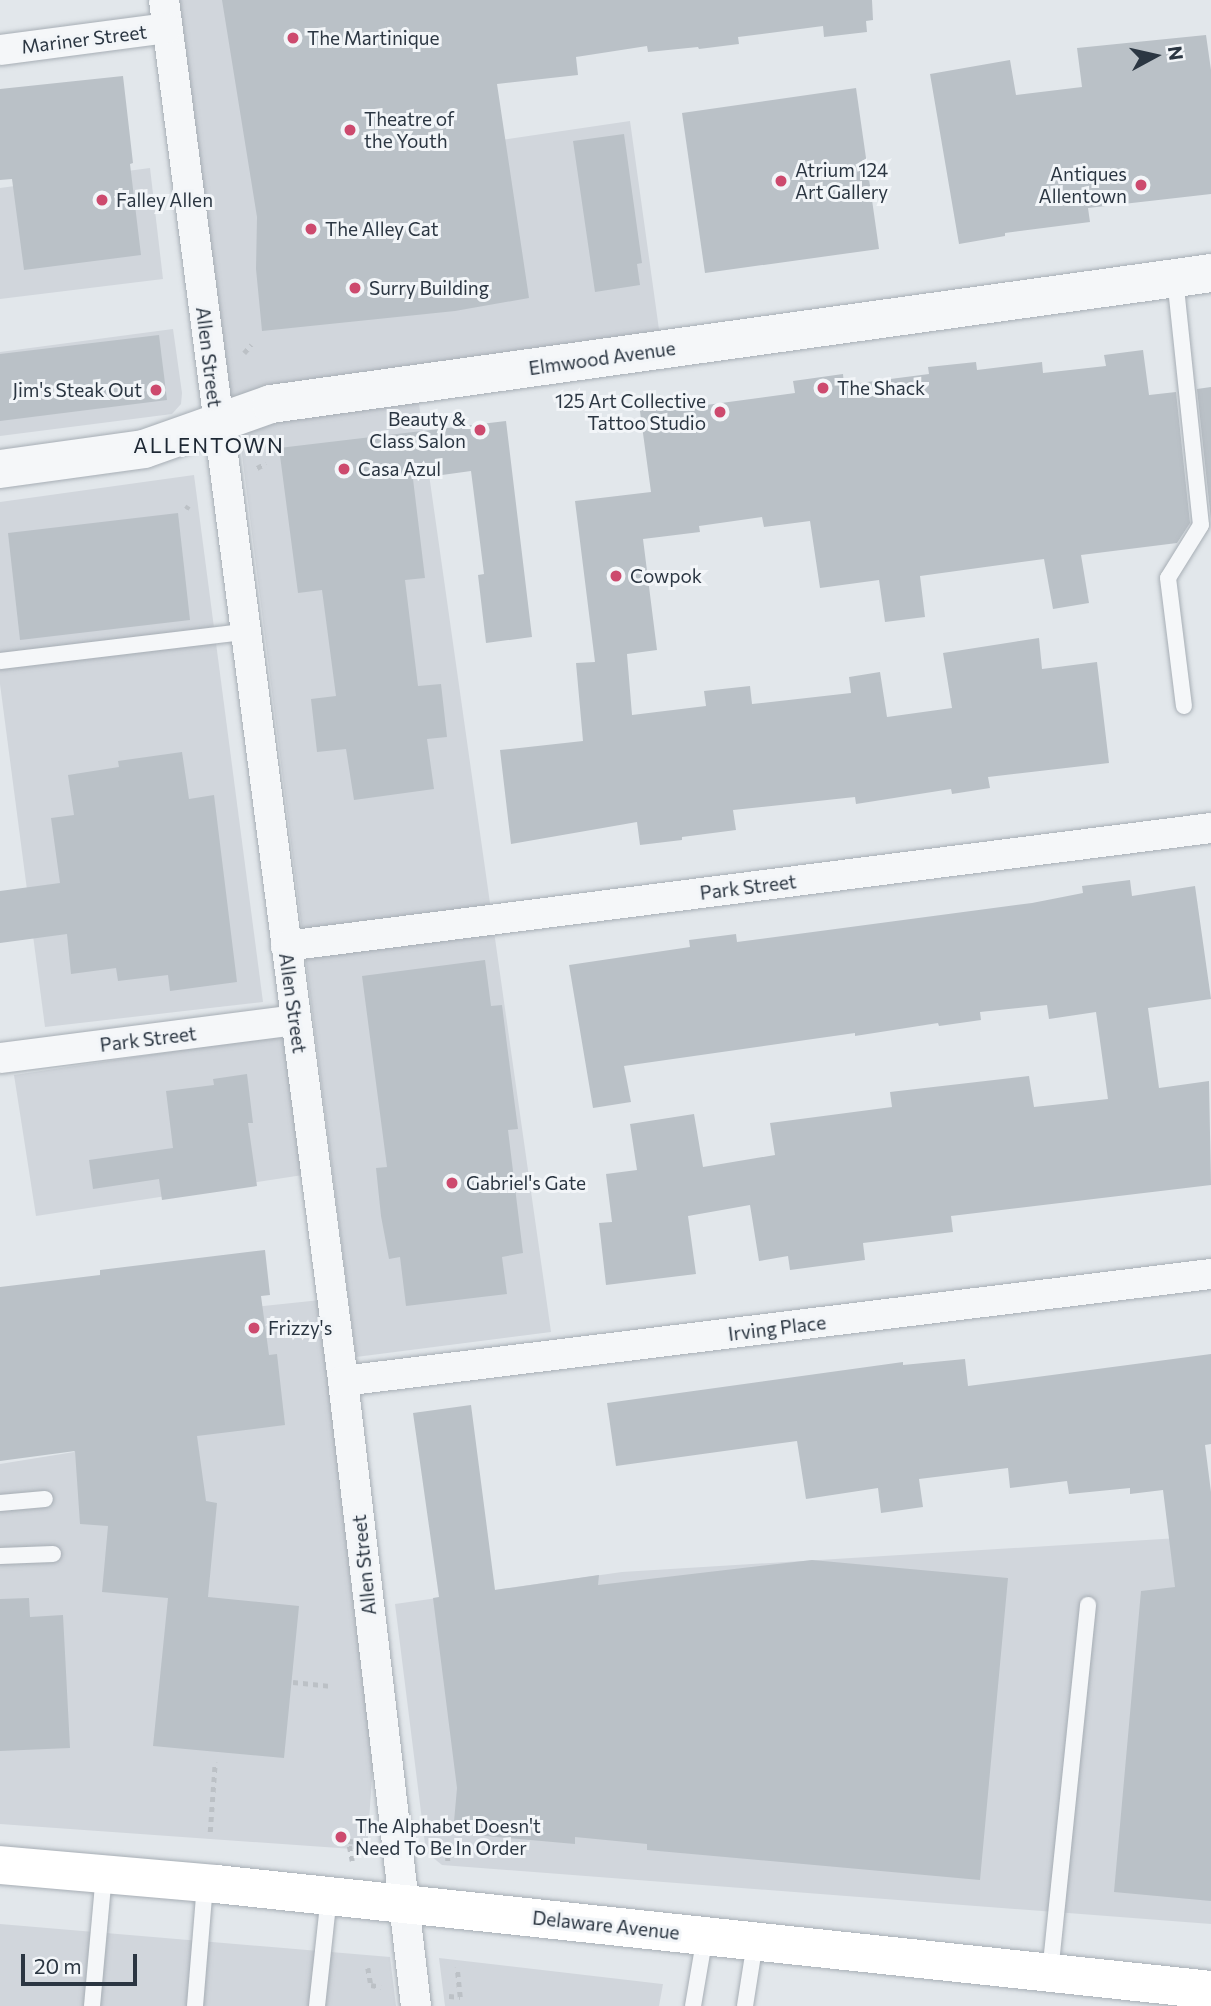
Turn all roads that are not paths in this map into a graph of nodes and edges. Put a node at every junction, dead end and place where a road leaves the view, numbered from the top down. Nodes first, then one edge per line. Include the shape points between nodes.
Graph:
1 (165, 14) edge
2 (0, 50) edge
3 (1193, 276) edge
4 (218, 424) junction
5 (0, 469) edge
6 (245, 632) junction
7 (0, 661) edge
8 (1184, 706) dead end
9 (1211, 828) edge
10 (286, 946) junction
11 (296, 1020) junction
12 (0, 1058) edge
13 (1211, 1274) edge
14 (343, 1381) junction
15 (46, 1499) dead end
16 (0, 1503) edge
17 (52, 1554) dead end
18 (0, 1556) edge
19 (1088, 1605) dead end
20 (0, 1865) edge
21 (104, 1875) junction
22 (205, 1884) junction
23 (329, 1896) junction
24 (402, 1903) junction
25 (705, 1936) junction
26 (755, 1942) junction
27 (1050, 1973) junction
28 (94, 1989) junction
29 (1211, 1990) edge
30 (77, 2006) edge
31 (92, 2006) edge
32 (195, 2006) edge
33 (317, 2006) edge
34 (416, 2006) edge
35 (693, 2006) edge
36 (745, 2006) edge

1 - 2 street, Mariner Street
1 - 4 street, Allen Street
3 - 4 street, Elmwood Avenue via 271,404
3 - 8 lane via 1201,525 1168,578
4 - 5 street, Elmwood Avenue via 144,449
4 - 6 street, Allen Street
6 - 7 lane
6 - 10 street, Allen Street
9 - 10 street, Park Street
10 - 11 street, Allen Street
11 - 12 street, Park Street
11 - 14 street, Allen Street
13 - 14 street, Irving Place
14 - 24 street, Allen Street
15 - 16 lane
17 - 18 lane
19 - 27 lane
20 - 21 main road, Delaware Avenue
21 - 22 main road, Delaware Avenue
21 - 28 lane
22 - 23 main road, Delaware Avenue
22 - 32 lane
23 - 24 main road, Delaware Avenue
23 - 33 lane
24 - 25 main road, Delaware Avenue
24 - 34 street, Allen Street
25 - 26 main road, Delaware Avenue
25 - 35 lane
26 - 27 main road, Delaware Avenue
26 - 36 lane
27 - 29 main road, Delaware Avenue
28 - 30 lane
28 - 31 lane

